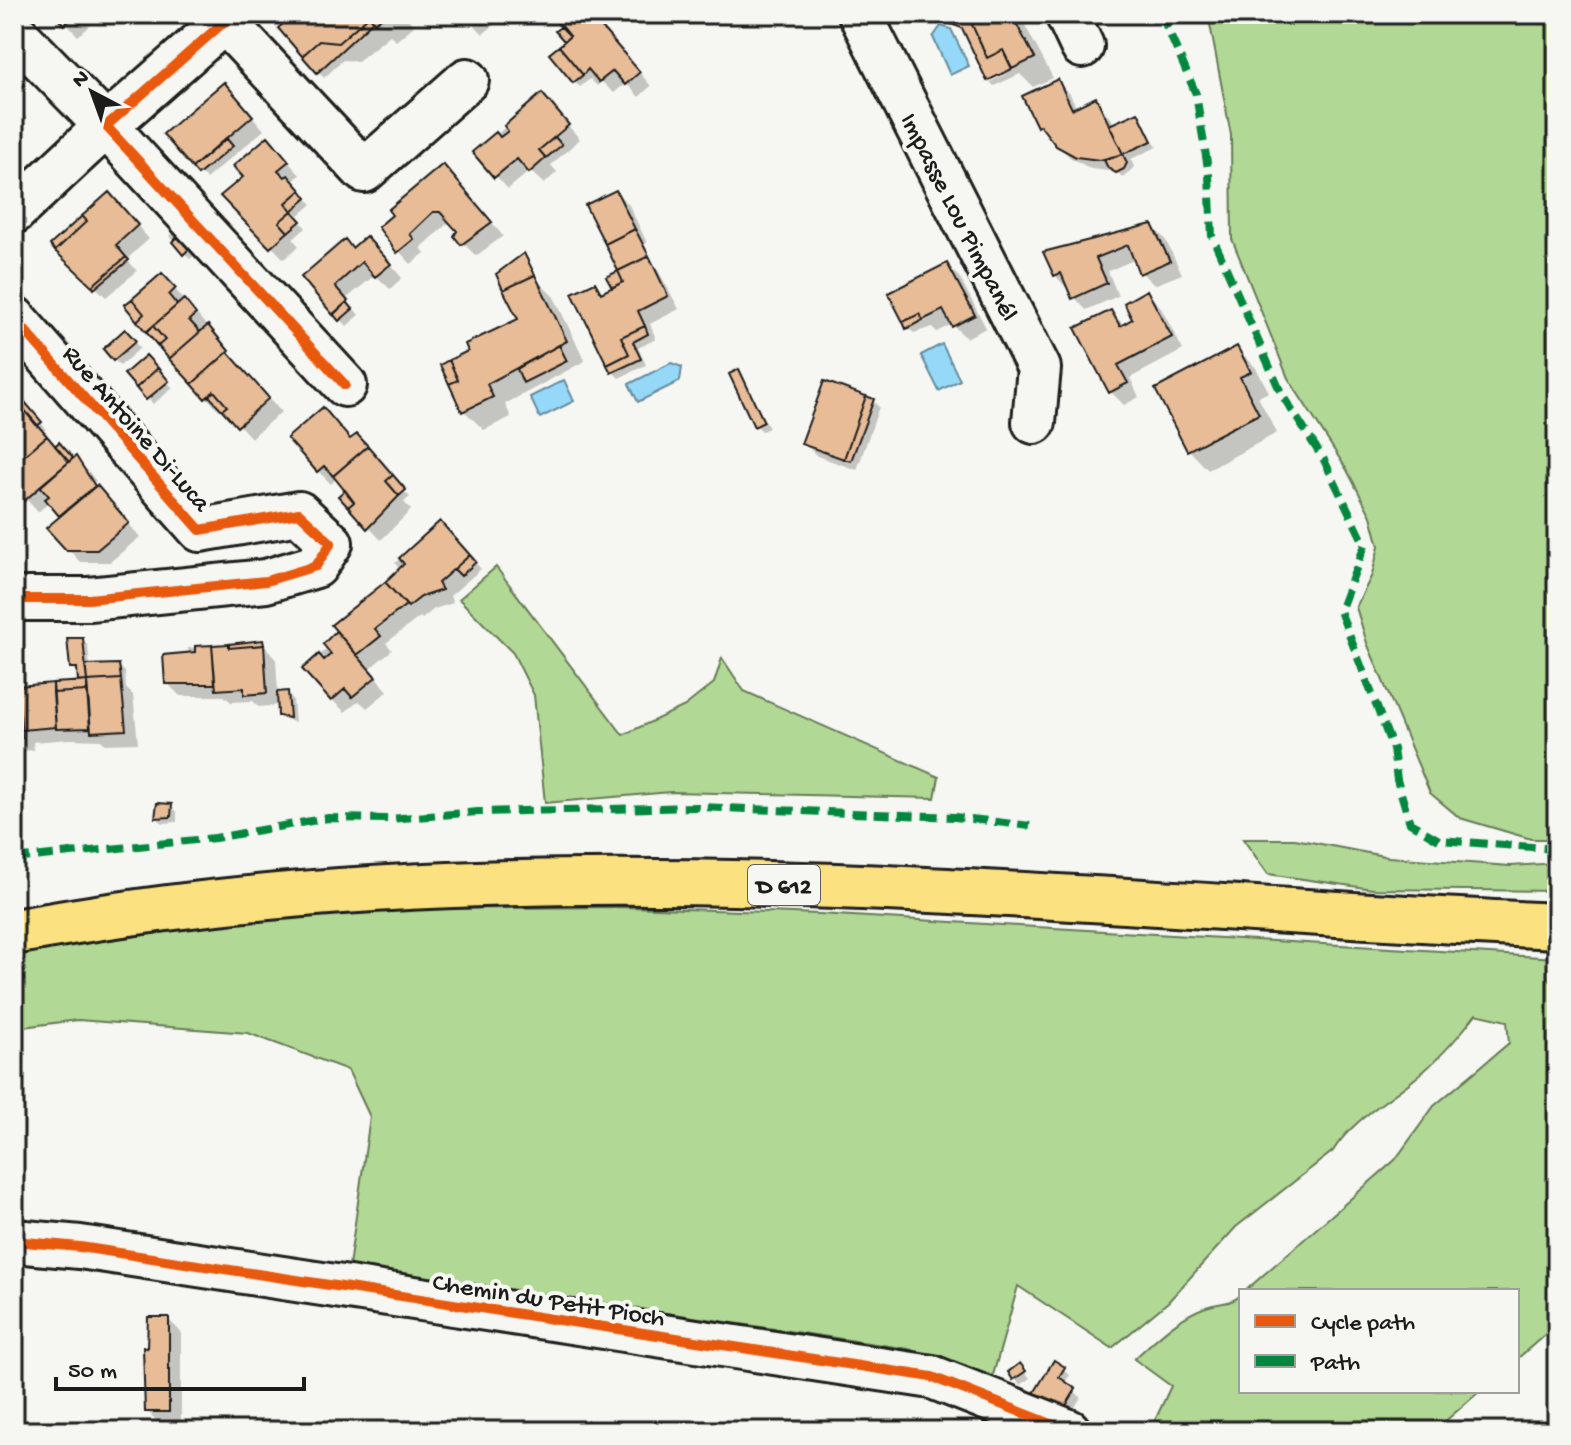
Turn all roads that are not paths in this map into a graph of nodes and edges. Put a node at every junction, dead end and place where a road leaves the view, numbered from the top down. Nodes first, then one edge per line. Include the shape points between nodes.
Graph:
1 (860, 14) edge
2 (228, 18) edge
3 (14, 32) edge
4 (467, 80) dead end
5 (106, 126) junction
6 (14, 212) edge
7 (14, 318) edge
8 (345, 385) dead end
9 (1034, 422) dead end
10 (14, 599) edge
11 (1557, 926) edge
12 (14, 932) edge
13 (14, 1241) edge
14 (1069, 1431) edge

1 - 9 street, Impasse Lou Pimpanél via 1039,368
2 - 4 street via 364,171
2 - 5 street
3 - 5 street
5 - 6 street
5 - 8 street
7 - 10 street, Rue Antoine Di-Luca via 200,530 299,513 331,543 316,566 266,581 89,599
11 - 12 highway, D 612 via 675,881 279,893 123,911
13 - 14 street, Chemin du Petit Pioch via 932,1377

